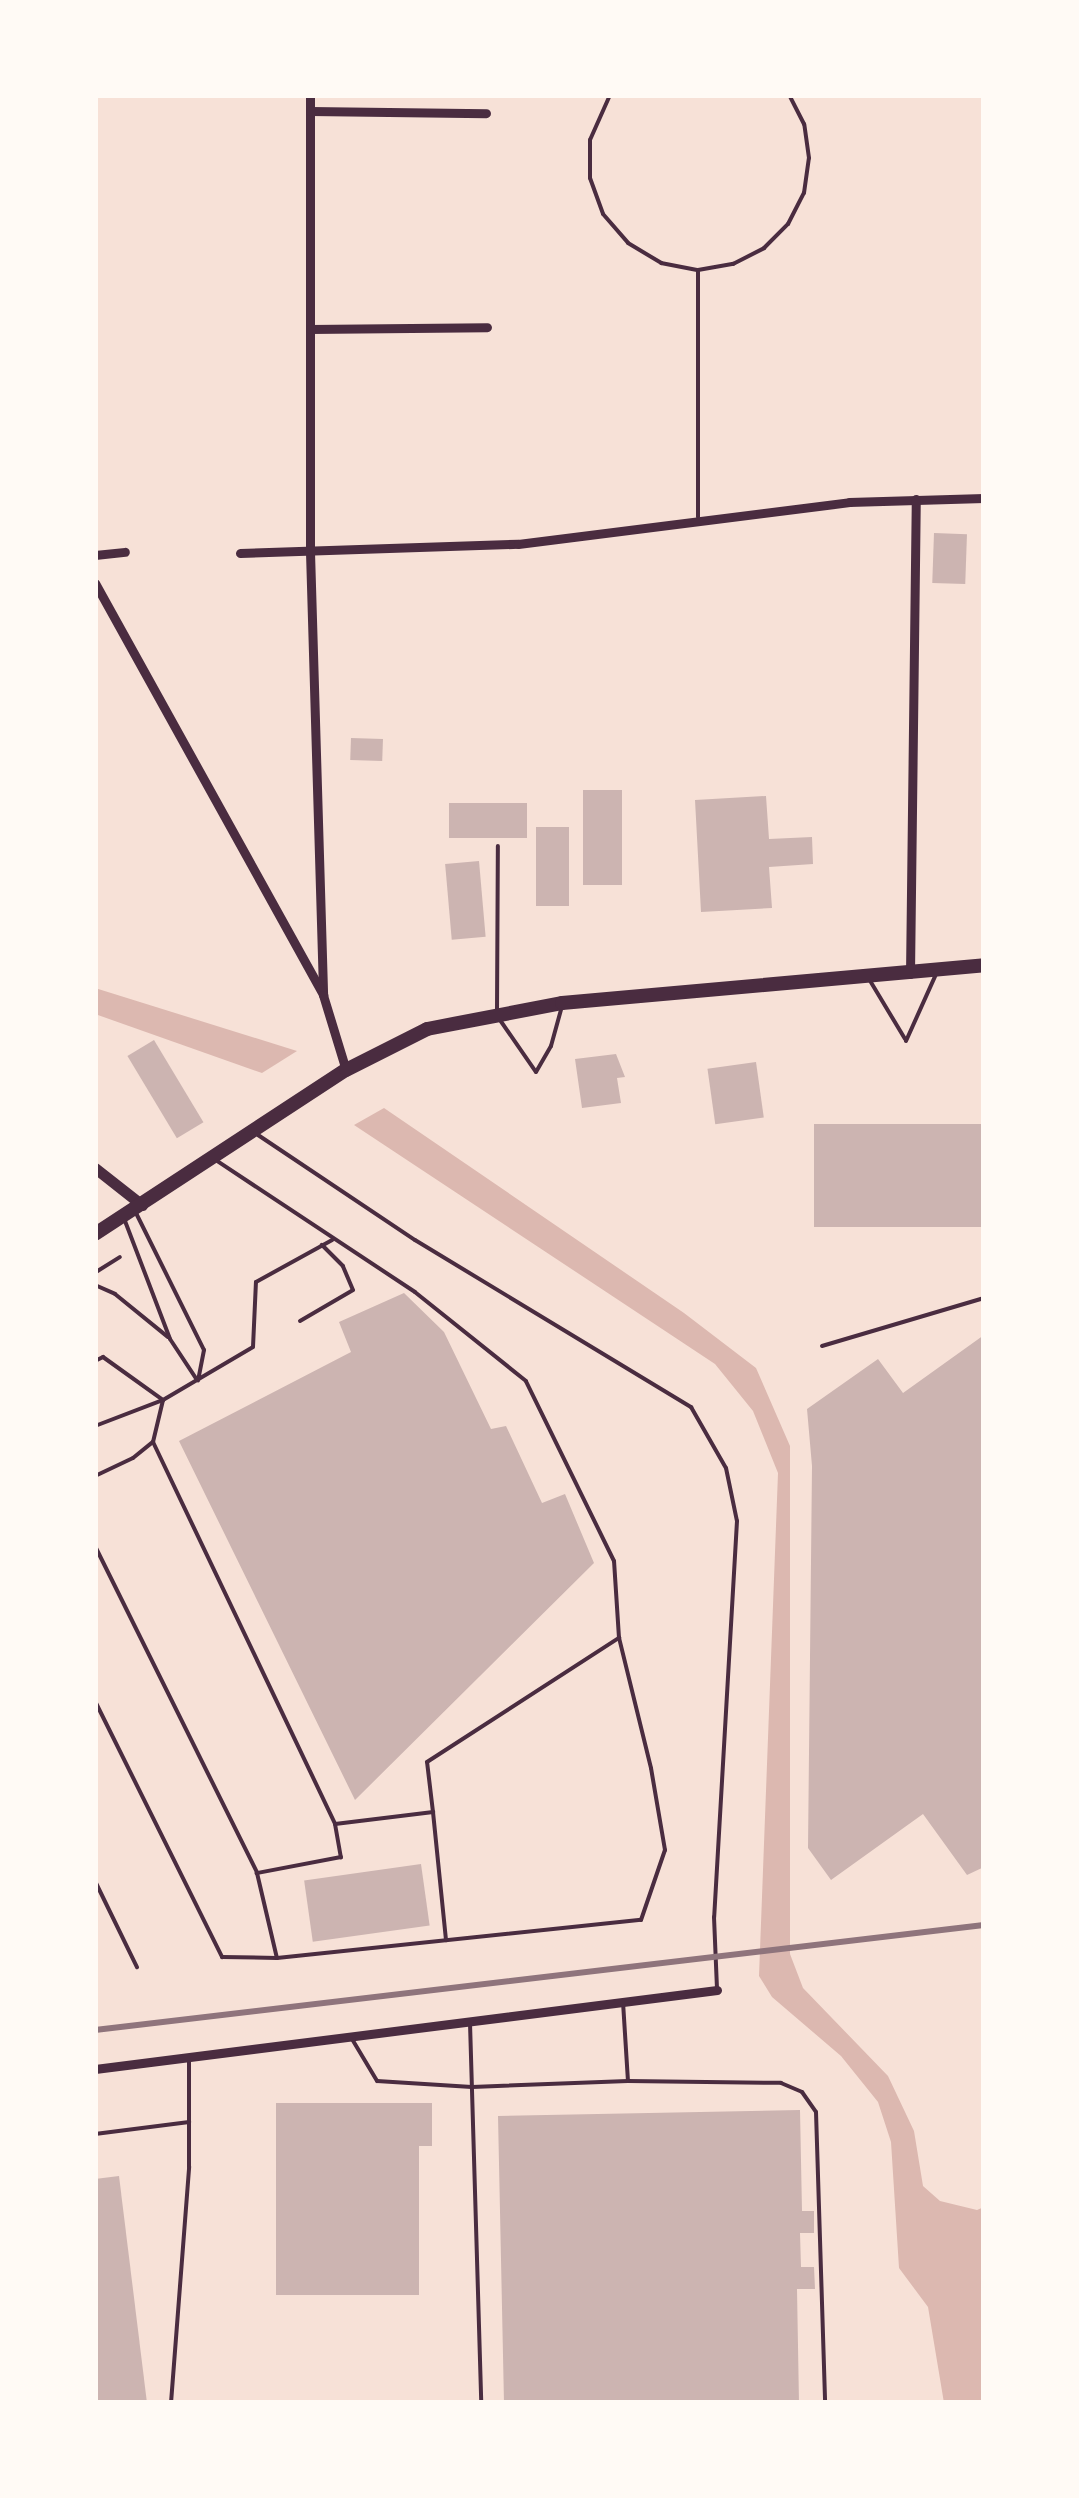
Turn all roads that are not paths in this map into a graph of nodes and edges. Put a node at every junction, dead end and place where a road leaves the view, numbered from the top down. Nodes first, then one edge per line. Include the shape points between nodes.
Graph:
1 (310, 95) edge
2 (610, 95) edge
3 (789, 95) edge
4 (310, 111) junction
5 (486, 114) dead end
6 (698, 270) junction
7 (487, 327) dead end
8 (310, 329) junction
9 (984, 498) edge
10 (916, 499) junction
11 (698, 522) junction
12 (124, 552) dead end
13 (310, 552) junction
14 (240, 554) dead end
15 (95, 555) edge
16 (95, 583) edge
17 (498, 846) dead end
18 (984, 965) edge
19 (938, 972) junction
20 (910, 974) junction
21 (868, 978) junction
22 (322, 995) junction
23 (562, 1004) junction
24 (496, 1014) junction
25 (346, 1070) junction
26 (253, 1132) junction
27 (213, 1158) junction
28 (95, 1168) edge
29 (133, 1210) junction
30 (95, 1234) edge
31 (332, 1240) junction
32 (322, 1245) junction
33 (95, 1285) edge
34 (984, 1298) edge
35 (300, 1321) dead end
36 (170, 1339) junction
37 (822, 1346) dead end
38 (95, 1361) edge
39 (198, 1380) junction
40 (163, 1400) junction
41 (95, 1426) edge
42 (152, 1442) junction
43 (95, 1476) edge
44 (95, 1546) edge
45 (619, 1638) junction
46 (95, 1701) edge
47 (432, 1812) junction
48 (335, 1824) junction
49 (257, 1873) junction
50 (95, 1880) edge
51 (446, 1940) junction
52 (277, 1958) junction
53 (137, 1967) dead end
54 (717, 1990) joint
55 (623, 2002) junction
56 (470, 2022) junction
57 (351, 2038) junction
58 (189, 2058) junction
59 (95, 2069) edge
60 (628, 2081) junction
61 (472, 2087) junction
62 (189, 2122) junction
63 (95, 2134) edge
64 (171, 2403) edge
65 (481, 2403) edge
66 (825, 2403) edge

1 - 4 street
2 - 6 lane via 590,140 590,178 604,214 644,253
3 - 6 lane via 804,124 809,158 804,193 788,224 764,248 732,264
4 - 5 street
4 - 8 street
6 - 11 lane
7 - 8 street
8 - 13 street
9 - 10 street
10 - 11 street
10 - 20 street
11 - 13 street via 518,544
12 - 15 street
13 - 14 street
13 - 22 street
16 - 22 street
17 - 24 lane
18 - 19 main road
19 - 20 main road
19 - 21 lane via 906,1041
20 - 21 main road
21 - 23 main road
22 - 25 street
23 - 24 main road
23 - 24 lane via 536,1072
24 - 25 main road via 427,1028
25 - 26 main road
26 - 27 main road
26 - 54 lane via 690,1407 726,1468 737,1521 714,1916
27 - 29 main road
27 - 31 lane
28 - 29 street
29 - 30 main road
29 - 36 lane
29 - 39 lane via 204,1350
31 - 32 lane
31 - 45 lane via 415,1292 526,1380 614,1562
32 - 35 lane via 344,1266 353,1290
32 - 39 lane via 256,1282 253,1347
33 - 36 lane
34 - 37 lane
36 - 39 lane
38 - 40 lane via 103,1357
39 - 40 lane
40 - 41 lane
40 - 42 lane
42 - 43 lane
42 - 48 lane
44 - 49 lane
45 - 47 lane via 427,1762
45 - 51 lane via 665,1850 641,1920
46 - 52 lane via 222,1957
47 - 48 lane
47 - 51 lane
48 - 49 lane via 341,1857
49 - 52 lane
50 - 53 lane
51 - 52 lane
54 - 55 street
55 - 56 street
55 - 60 lane
56 - 57 street
56 - 61 lane
57 - 58 street
57 - 61 lane via 378,2081
58 - 59 street
58 - 62 lane
60 - 61 lane
60 - 66 lane via 781,2083 802,2092 816,2112
61 - 65 lane
62 - 63 lane
62 - 64 lane

